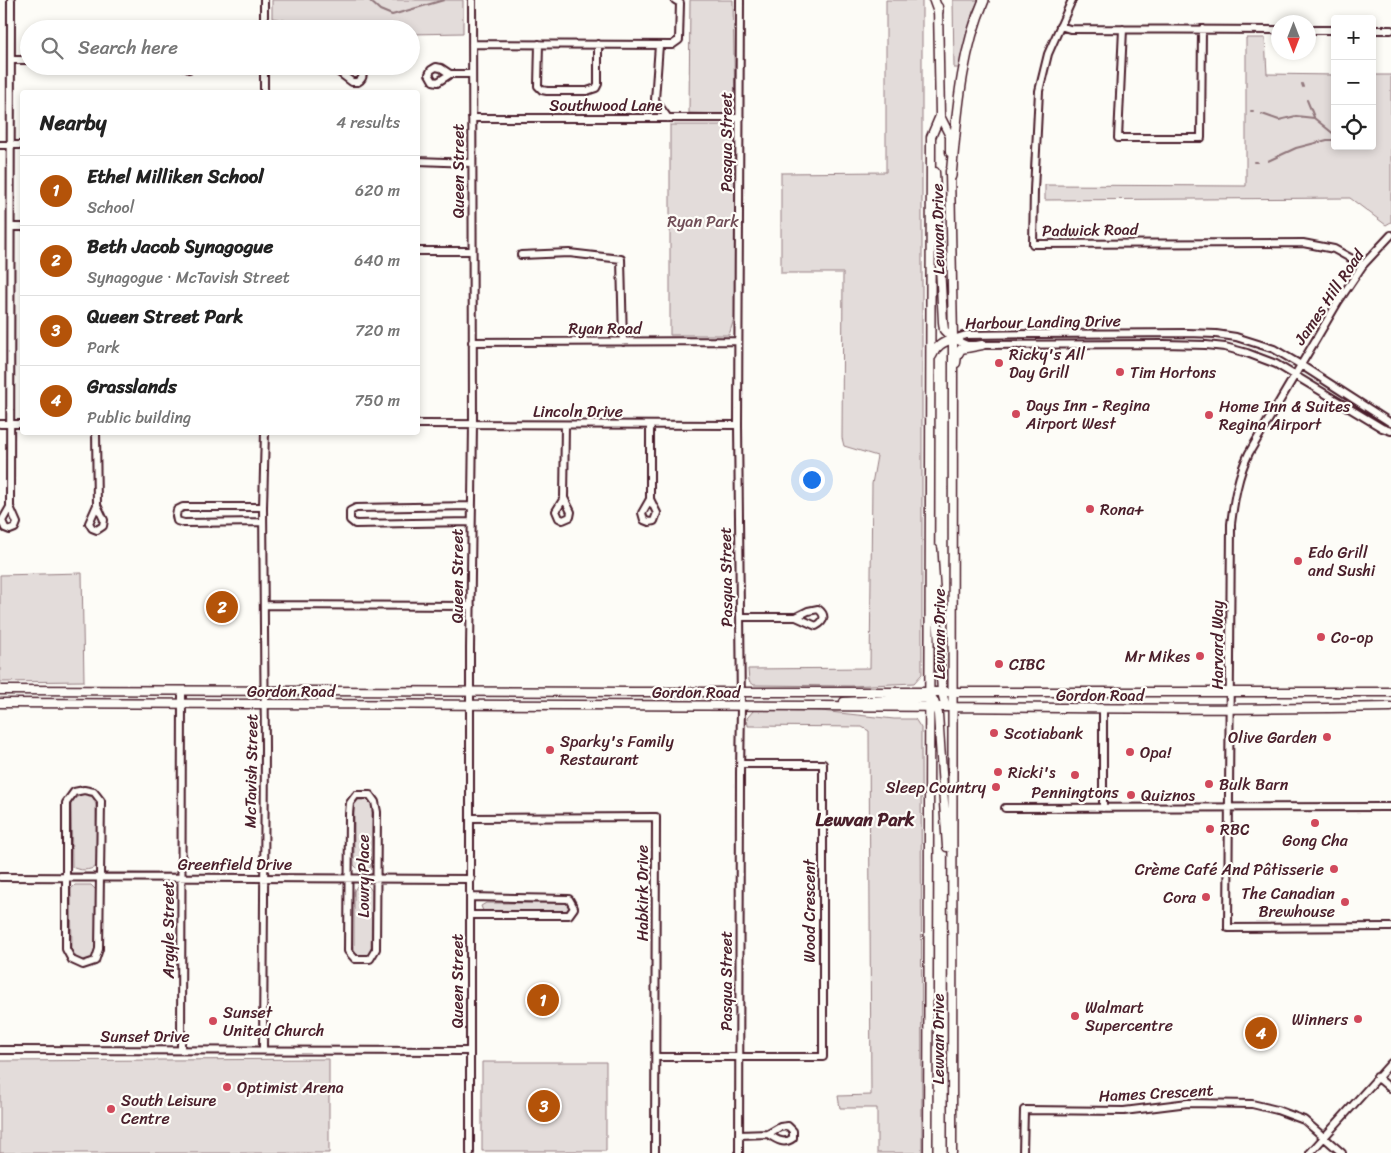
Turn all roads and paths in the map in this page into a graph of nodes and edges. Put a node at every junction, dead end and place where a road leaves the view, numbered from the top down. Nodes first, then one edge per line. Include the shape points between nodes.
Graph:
1 (11, 0) edge
2 (264, 0) edge
3 (472, 0) edge
4 (740, 0) edge
5 (934, 0) edge
6 (938, 0) edge
7 (984, 0) edge
8 (1072, 0) edge
9 (678, 2) edge
10 (938, 12) junction
11 (264, 20) edge
12 (1060, 26) junction
13 (1123, 29) junction
14 (1202, 29) junction
15 (1271, 30) edge
16 (1316, 30) edge
17 (1331, 30) edge
18 (1376, 30) edge
19 (1391, 30) edge
20 (472, 44) junction
21 (539, 44) junction
22 (598, 44) junction
23 (659, 45) junction
24 (11, 60) junction
25 (20, 60) edge
26 (450, 74) dead end
27 (472, 74) junction
28 (264, 75) edge
29 (342, 75) edge
30 (363, 75) edge
31 (264, 90) edge
32 (940, 116) junction
33 (472, 118) junction
34 (668, 118) junction
35 (740, 118) junction
36 (931, 137) junction
37 (0, 145) edge
38 (11, 145) junction
39 (20, 145) edge
40 (420, 161) edge
41 (471, 163) junction
42 (950, 176) junction
43 (11, 227) junction
44 (20, 227) edge
45 (1391, 235) edge
46 (420, 251) edge
47 (471, 251) junction
48 (520, 255) dead end
49 (1363, 265) junction
50 (953, 339) junction
51 (738, 341) junction
52 (472, 342) junction
53 (623, 342) junction
54 (982, 345) junction
55 (931, 356) junction
56 (1301, 364) junction
57 (1294, 376) junction
58 (952, 415) junction
59 (1391, 423) edge
60 (0, 424) edge
61 (10, 424) junction
62 (20, 424) edge
63 (420, 424) edge
64 (473, 424) junction
65 (565, 425) junction
66 (650, 425) junction
67 (738, 425) junction
68 (1391, 431) edge
69 (96, 435) edge
70 (265, 435) edge
71 (929, 469) junction
72 (564, 498) dead end
73 (650, 499) dead end
74 (96, 505) dead end
75 (471, 506) junction
76 (10, 507) dead end
77 (263, 507) junction
78 (263, 522) junction
79 (471, 522) junction
80 (265, 605) junction
81 (471, 606) junction
82 (740, 617) junction
83 (796, 617) dead end
84 (0, 690) edge
85 (182, 690) junction
86 (265, 691) junction
87 (471, 691) junction
88 (741, 692) junction
89 (952, 692) junction
90 (1230, 692) junction
91 (1391, 692) edge
92 (943, 695) junction
93 (929, 696) junction
94 (0, 703) edge
95 (182, 704) junction
96 (471, 705) junction
97 (265, 706) junction
98 (741, 706) junction
99 (820, 706) junction
100 (1391, 707) edge
101 (932, 708) junction
102 (952, 708) junction
103 (1103, 708) junction
104 (1230, 708) junction
105 (740, 764) junction
106 (1230, 807) junction
107 (1391, 807) edge
108 (1005, 808) dead end
109 (1103, 808) junction
110 (471, 818) junction
111 (0, 877) edge
112 (100, 877) junction
113 (66, 878) junction
114 (182, 878) junction
115 (264, 878) junction
116 (348, 878) junction
117 (376, 878) junction
118 (471, 879) junction
119 (471, 897) junction
120 (471, 915) junction
121 (952, 919) junction
122 (1391, 927) edge
123 (0, 1050) edge
124 (181, 1050) junction
125 (263, 1050) junction
126 (470, 1051) junction
127 (656, 1057) junction
128 (740, 1057) junction
129 (1391, 1063) edge
130 (1377, 1078) junction
131 (1391, 1089) edge
132 (768, 1134) dead end
133 (739, 1135) junction
134 (1324, 1137) junction
135 (470, 1153) edge
136 (655, 1153) edge
137 (739, 1153) edge
138 (929, 1153) edge
139 (952, 1153) edge
140 (1024, 1153) edge
141 (1310, 1153) edge
142 (1342, 1153) edge

1 - 24 street
2 - 11 street
3 - 20 street, Queen Street
4 - 35 street, Pasqua Street
5 - 10 highway
6 - 10 main road, Lewvan Drive
7 - 42 highway via 962,73
8 - 12 street, Padwick Road
9 - 23 street via 679,40 672,45
10 - 32 main road, Lewvan Drive
12 - 13 street via 1070,29
12 - 49 street, Padwick Road via 1048,54 1039,91 1033,244 1303,242 1334,249
13 - 14 street
13 - 14 street via 1118,138 1201,138
14 - 15 street
16 - 17 street
18 - 19 street
20 - 21 street
20 - 27 street, Queen Street
21 - 22 street
21 - 22 street via 538,86 542,90 587,91 598,84
22 - 23 street
23 - 34 street via 655,100
24 - 25 street
24 - 38 street
26 - 27 street
27 - 33 street, Queen Street
28 - 31 street
29 - 30 street via 355,83
32 - 36 main road, Lewvan Drive
32 - 42 main road, Lewvan Drive via 950,136
33 - 34 street, Southwood Lane
33 - 41 street, Queen Street
34 - 35 street, Southwood Lane
35 - 51 street, Pasqua Street
36 - 50 main road via 937,183 943,322 944,330
36 - 55 main road, Lewvan Drive
37 - 38 street
38 - 39 street
38 - 43 street
40 - 41 street
41 - 47 street, Queen Street
42 - 50 main road, Lewvan Drive
43 - 44 street
43 - 61 street
45 - 49 street, James Hill Road
46 - 47 street
47 - 52 street, Queen Street
48 - 53 street via 568,253 621,259
49 - 56 street, James Hill Road
50 - 54 street, Harbour Landing Drive via 967,345
50 - 55 main road via 935,349
50 - 56 street, Harbour Landing Drive via 987,334 1216,334 1264,345
50 - 58 main road, Lewvan Drive
51 - 53 street, Ryan Road
51 - 67 street, Pasqua Street
52 - 53 street, Ryan Road
52 - 64 street, Queen Street
54 - 57 street, Harbour Landing Drive via 1206,345 1248,353 1276,364
54 - 58 main road via 961,349 957,356
55 - 71 main road, Lewvan Drive
56 - 57 street, James Hill Road
56 - 59 street, Harbour Landing Drive
57 - 68 street, Harbour Landing Drive
57 - 90 street, Harvard Way via 1249,453 1237,487 1231,524
58 - 89 main road, Lewvan Drive
60 - 61 street
61 - 62 street
61 - 76 street
63 - 64 street, Lincoln Drive
64 - 65 street, Lincoln Drive
64 - 75 street, Queen Street
65 - 66 street, Lincoln Drive
65 - 72 street
66 - 67 street, Lincoln Drive
66 - 73 street
67 - 82 street, Pasqua Street
69 - 74 street
70 - 77 street, McTavish Street
71 - 92 main road
71 - 93 main road, Lewvan Drive
75 - 79 street, Queen Street
75 - 79 street via 356,508 350,511 350,520 355,524
77 - 78 street, McTavish Street
77 - 78 street via 183,507 177,510 176,516 177,521 184,523
78 - 80 street, McTavish Street
79 - 81 street, Queen Street
80 - 81 street
80 - 86 street, McTavish Street
81 - 87 street, Queen Street
82 - 83 street
82 - 88 street, Pasqua Street
84 - 85 main road, Gordon Road
85 - 86 main road, Gordon Road
85 - 95 street, Argyle Street
86 - 87 main road, Gordon Road
86 - 97 street, McTavish Street
87 - 88 main road, Gordon Road
87 - 96 street, Queen Street
88 - 93 main road, Gordon Road
88 - 98 street, Pasqua Street
89 - 90 main road, Gordon Road
89 - 92 main road, Gordon Road
89 - 102 main road, Lewvan Drive
90 - 91 main road, Gordon Road
90 - 104 street, Harvard Way
92 - 93 main road, Gordon Road
92 - 102 main road via 947,706
93 - 99 main road
93 - 101 main road
94 - 95 main road, Gordon Road
95 - 97 main road, Gordon Road
95 - 114 street, Argyle Street
96 - 97 main road, Gordon Road
96 - 98 main road, Gordon Road
96 - 110 street, Queen Street
97 - 115 street, McTavish Street
98 - 99 main road, Gordon Road
98 - 105 street, Pasqua Street
99 - 101 main road, Gordon Road
100 - 104 main road, Gordon Road
101 - 102 main road, Gordon Road
101 - 121 main road via 939,723
101 - 138 main road, Lewvan Drive
102 - 103 main road, Gordon Road
102 - 121 main road, Lewvan Drive
103 - 104 main road, Gordon Road
103 - 109 street
104 - 106 street, Harvard Way
105 - 128 street, Pasqua Street
105 - 128 street, Wood Crescent via 823,764 823,1057
106 - 107 street
106 - 109 street
106 - 122 street, Harvard Way via 1228,928
108 - 109 street
110 - 118 street, Queen Street
110 - 127 street, Habkirk Drive via 656,817
111 - 113 street, Greenfield Drive
112 - 113 street, Greenfield Drive
112 - 113 street via 99,949 95,961 83,965 72,960 66,949
112 - 113 street via 101,801 94,792 84,790 74,792 66,803
112 - 114 street, Greenfield Drive
114 - 115 street, Greenfield Drive
114 - 124 street, Argyle Street
115 - 116 street, Greenfield Drive
115 - 125 street, McTavish Street
116 - 117 street, Greenfield Drive
116 - 117 street, Lowry Place via 348,951 355,959 370,959 376,949
116 - 117 street, Lowry Place via 350,803 356,795 370,795 377,812
117 - 118 street, Greenfield Drive
118 - 119 street, Queen Street
119 - 120 street, Queen Street
119 - 120 street via 569,899 574,908 569,915
120 - 126 street, Queen Street
121 - 139 main road, Lewvan Drive
123 - 124 street, Sunset Drive
124 - 125 street, Sunset Drive
125 - 126 street, Sunset Drive
126 - 135 street, Queen Street
127 - 128 street
127 - 136 street, Habkirk Drive
128 - 133 street, Pasqua Street
129 - 130 street
130 - 131 street
130 - 134 street
132 - 133 street
133 - 137 street, Pasqua Street
134 - 140 street, Hames Crescent via 1304,1120 1252,1104 1188,1104 1124,1111 1024,1110
134 - 141 street
134 - 142 street

